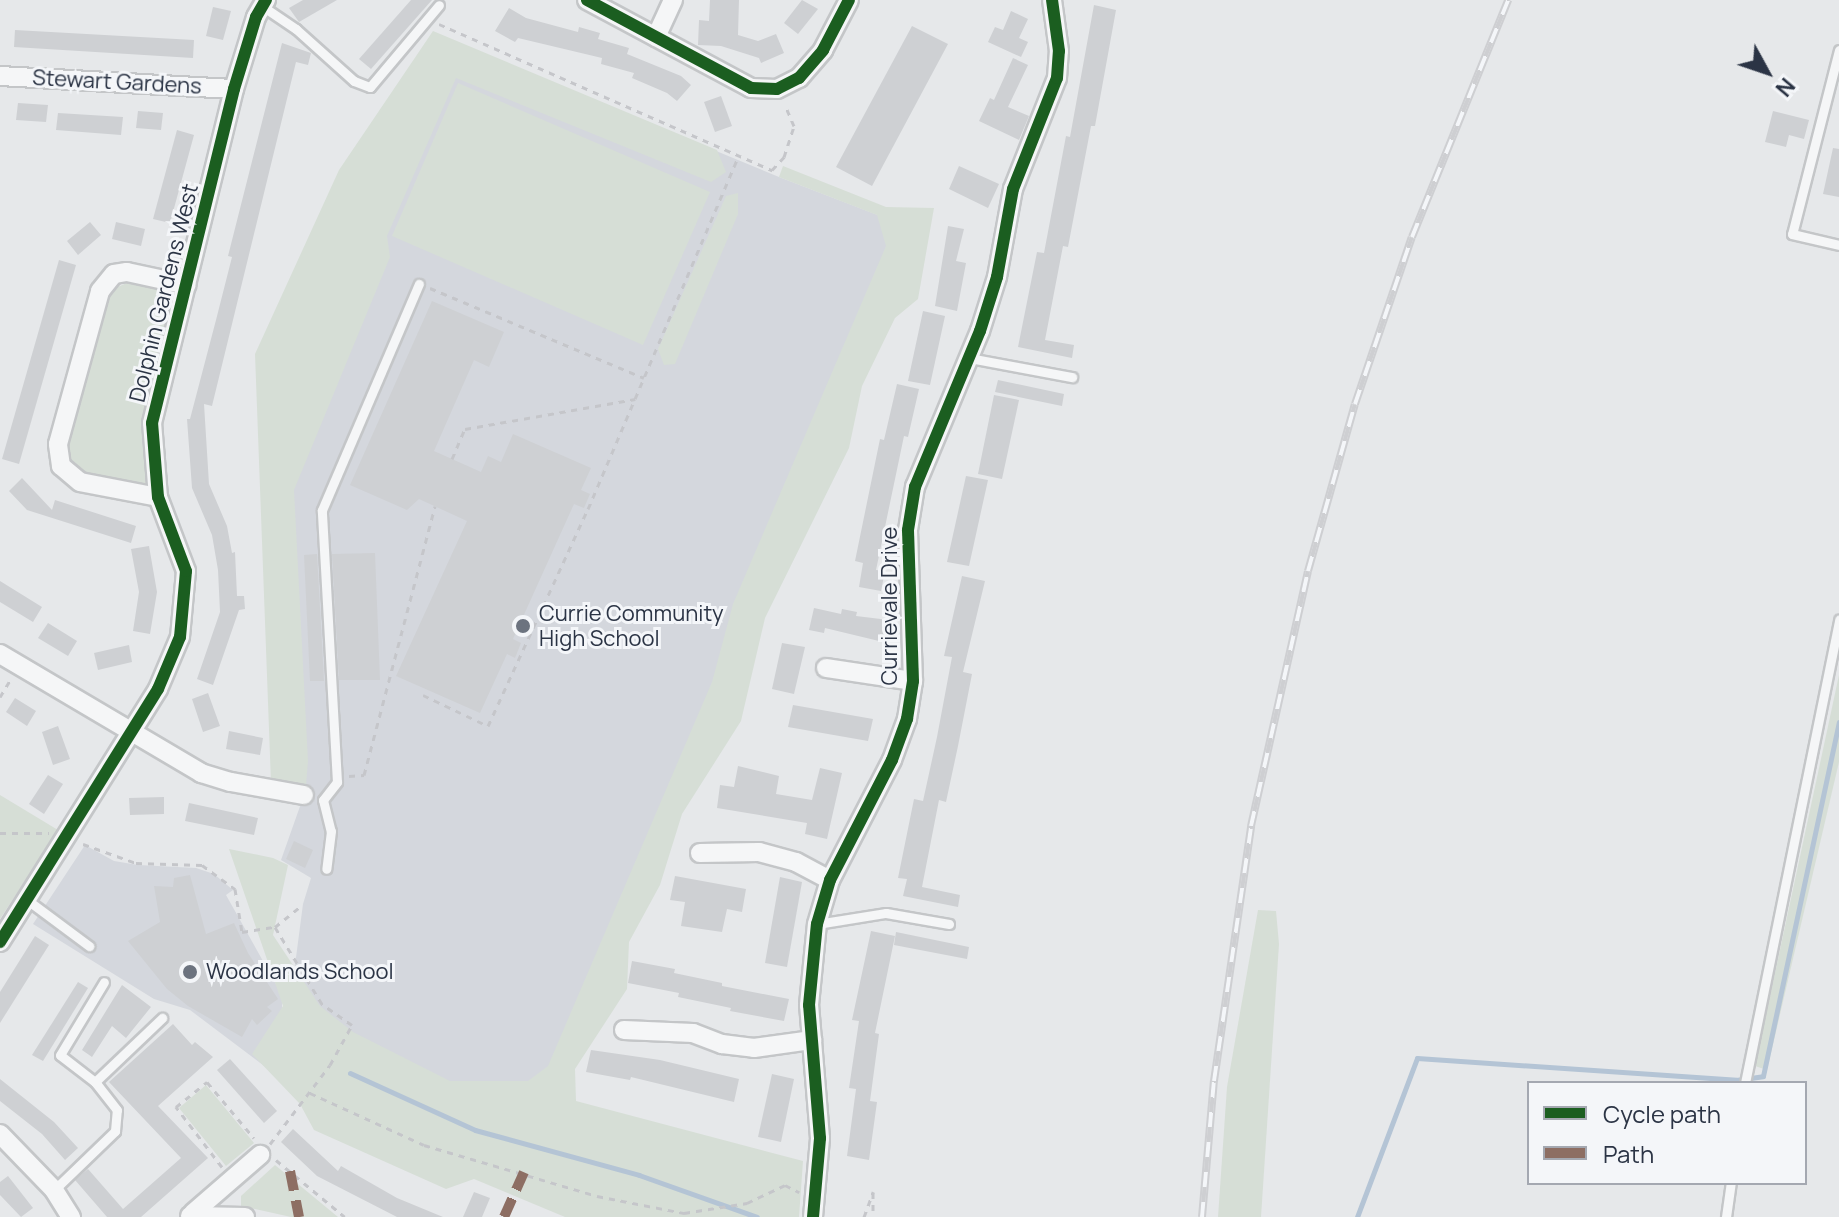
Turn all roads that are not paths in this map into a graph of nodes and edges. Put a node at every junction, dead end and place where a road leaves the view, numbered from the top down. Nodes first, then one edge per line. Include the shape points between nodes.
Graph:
1 (587, 0) edge
2 (673, 0) edge
3 (849, 0) edge
4 (1052, 0) edge
5 (264, 3) edge
6 (439, 5) dead end
7 (656, 37) junction
8 (1839, 50) edge
9 (0, 76) edge
10 (234, 89) junction
11 (1839, 245) edge
12 (419, 284) road end
13 (187, 285) junction
14 (969, 358) junction
15 (1072, 377) dead end
16 (158, 497) junction
17 (1839, 619) edge
18 (0, 654) edge
19 (826, 668) dead end
20 (913, 681) junction
21 (132, 731) junction
22 (304, 795) joint
23 (323, 800) junction
24 (700, 853) dead end
25 (326, 869) dead end
26 (830, 880) junction
27 (26, 899) junction
28 (817, 924) junction
29 (949, 924) dead end
30 (0, 942) edge
31 (89, 946) dead end
32 (104, 982) dead end
33 (162, 1018) dead end
34 (624, 1030) dead end
35 (812, 1040) junction
36 (1745, 1081) edge
37 (95, 1082) junction
38 (0, 1134) edge
39 (262, 1152) road end
40 (1731, 1185) edge
41 (54, 1190) junction
42 (814, 1209) edge
43 (190, 1215) edge
44 (71, 1217) edge
45 (245, 1217) edge
46 (1726, 1217) edge

1 - 7 street
2 - 7 street
3 - 7 street via 823,50 799,78 777,89 751,88
4 - 14 street, Currievale Drive via 1057,78 1013,189 997,277
5 - 6 lane via 354,81 370,87
5 - 10 street, Dolphin Gardens West
8 - 11 lane via 1792,234
9 - 10 street, Stewart Gardens
10 - 13 street, Dolphin Gardens West
12 - 23 lane via 322,510 337,782
13 - 16 street, Dolphin Gardens West via 152,423
13 - 16 street, Dolphin Gardens West via 127,272 114,274 100,291 58,444 61,466 80,482
14 - 15 lane
14 - 20 street, Currievale Drive via 915,487 910,516
16 - 21 street, Dolphin Gardens West via 186,571 185,604 171,663
17 - 36 lane
18 - 21 street
19 - 20 street, Currievale Drive
20 - 26 street, Currievale Drive via 892,760
21 - 22 street via 201,773
21 - 27 street, Dolphin Gardens West
22 - 23 lane
23 - 25 lane via 331,831
24 - 26 street via 759,852 796,862
26 - 28 street, Currievale Drive
27 - 30 street, Dolphin Gardens West
27 - 31 lane
28 - 29 lane via 886,913
28 - 35 street, Currievale Drive via 810,965
32 - 37 lane via 60,1055
33 - 37 lane
34 - 35 street via 693,1033 754,1048
35 - 42 street, Currievale Drive via 820,1138
37 - 41 lane via 117,1110 115,1131
38 - 41 street
39 - 43 street
40 - 46 lane
41 - 44 street
43 - 45 street

